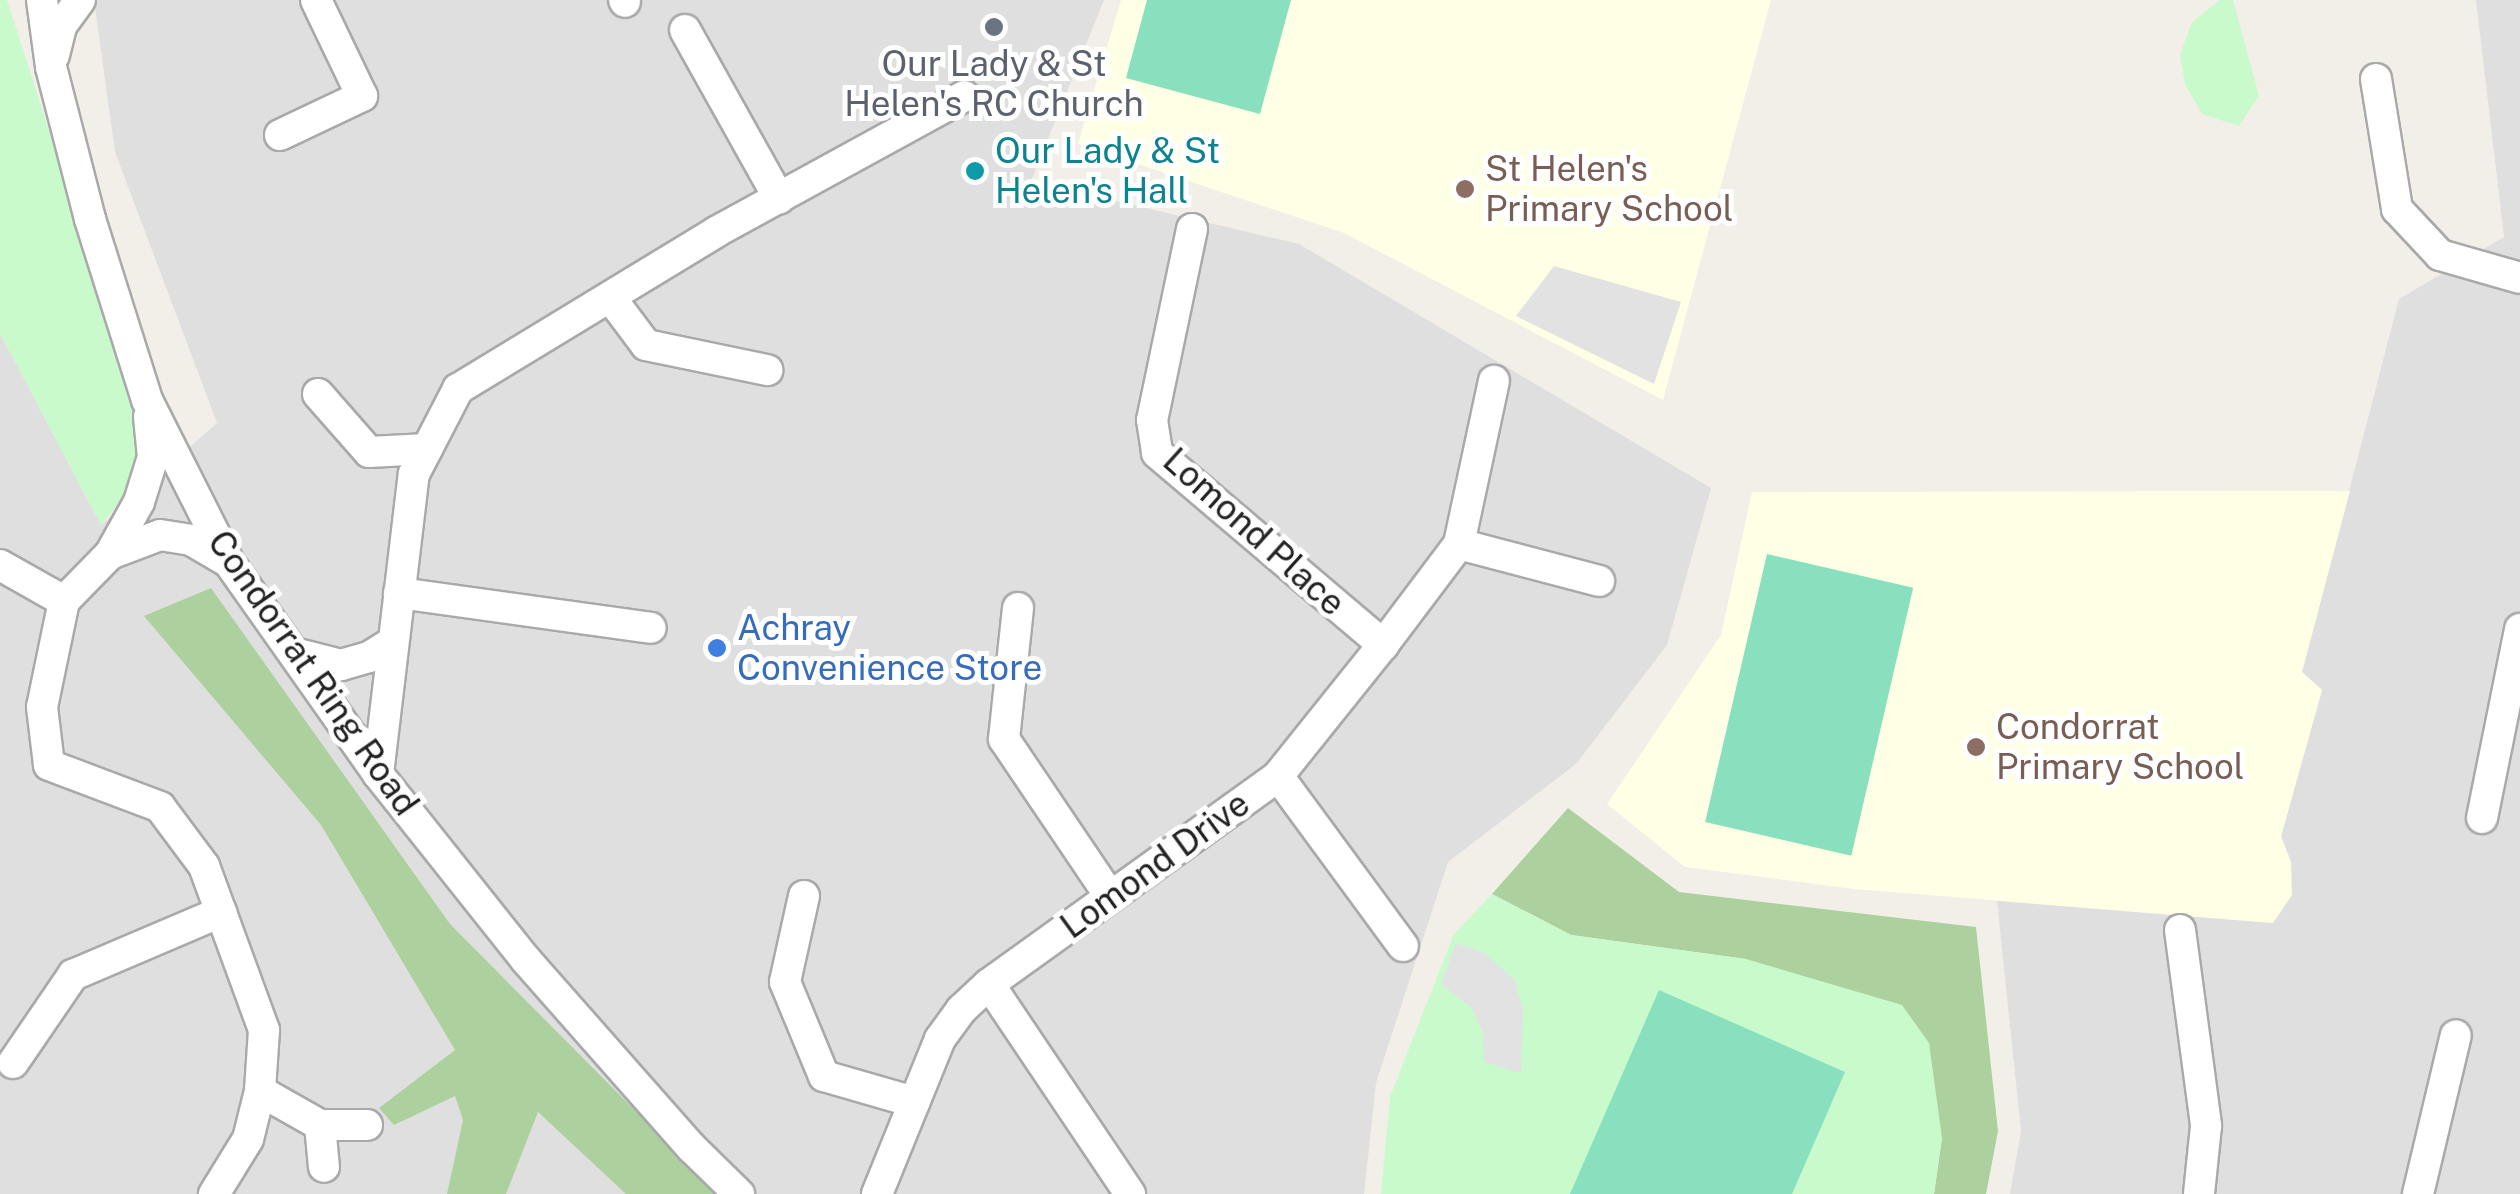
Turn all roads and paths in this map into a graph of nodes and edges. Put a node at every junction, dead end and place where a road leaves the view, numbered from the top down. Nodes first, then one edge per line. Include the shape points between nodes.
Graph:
1 (42, 0) edge
2 (80, 0) edge
3 (316, 0) edge
4 (685, 30) dead end
5 (51, 67) junction
6 (2376, 79) dead end
7 (964, 96) dead end
8 (280, 135) dead end
9 (778, 198) junction
10 (1192, 229) dead end
11 (2520, 278) edge
12 (610, 297) junction
13 (767, 370) dead end
14 (1494, 380) dead end
15 (318, 394) dead end
16 (147, 400) junction
17 (427, 449) junction
18 (1460, 544) junction
19 (110, 554) junction
20 (228, 561) junction
21 (0, 564) edge
22 (1599, 581) dead end
23 (398, 593) junction
24 (64, 601) junction
25 (1018, 608) dead end
26 (651, 628) dead end
27 (2520, 628) edge
28 (393, 642) junction
29 (1383, 645) junction
30 (294, 653) junction
31 (378, 774) junction
32 (1278, 776) junction
33 (2482, 818) dead end
34 (804, 896) dead end
35 (1110, 896) junction
36 (221, 912) junction
37 (2180, 930) dead end
38 (1403, 946) dead end
39 (989, 984) junction
40 (2456, 1034) dead end
41 (13, 1064) dead end
42 (260, 1091) junction
43 (914, 1102) junction
44 (320, 1125) junction
45 (368, 1126) dead end
46 (324, 1167) dead end
47 (214, 1194) edge
48 (739, 1194) edge
49 (877, 1194) edge
50 (1130, 1194) edge
51 (2199, 1194) edge
52 (2418, 1194) edge

1 - 5 street, Condorrat Ring Road
2 - 5 street via 61,26
3 - 8 street via 362,96
4 - 9 street
5 - 16 street, Condorrat Ring Road
6 - 11 street via 2396,210 2440,255
7 - 9 street
9 - 12 street
10 - 29 street, Lomond Place via 1152,420 1158,452
12 - 13 street via 646,345
12 - 17 street via 458,390
14 - 18 street, Lomond Drive
15 - 17 street via 369,452
16 - 19 street via 153,457 139,502
16 - 20 street, Condorrat Ring Road
17 - 23 street via 414,474
18 - 22 street
18 - 29 street, Lomond Drive
19 - 20 street via 160,535 192,540
19 - 24 street
20 - 30 street, Condorrat Ring Road
21 - 24 street
23 - 26 street
23 - 28 street
24 - 36 street via 42,707 49,765 160,807 204,866
25 - 35 street via 1004,739
27 - 33 street
28 - 30 street via 340,665
28 - 31 street
29 - 32 street, Lomond Drive
30 - 31 street, Condorrat Ring Road
31 - 48 street, Condorrat Ring Road via 538,974
32 - 35 street, Lomond Drive
32 - 38 street
34 - 43 street via 785,982 824,1076
35 - 39 street, Lomond Drive
36 - 41 street via 73,975
36 - 42 street via 264,1030
37 - 51 street via 2206,1126
39 - 43 street, Lomond Drive via 940,1039
39 - 50 street
40 - 52 street
42 - 44 street
42 - 47 street via 248,1139
43 - 49 street, Lomond Drive
44 - 45 street
44 - 46 street

